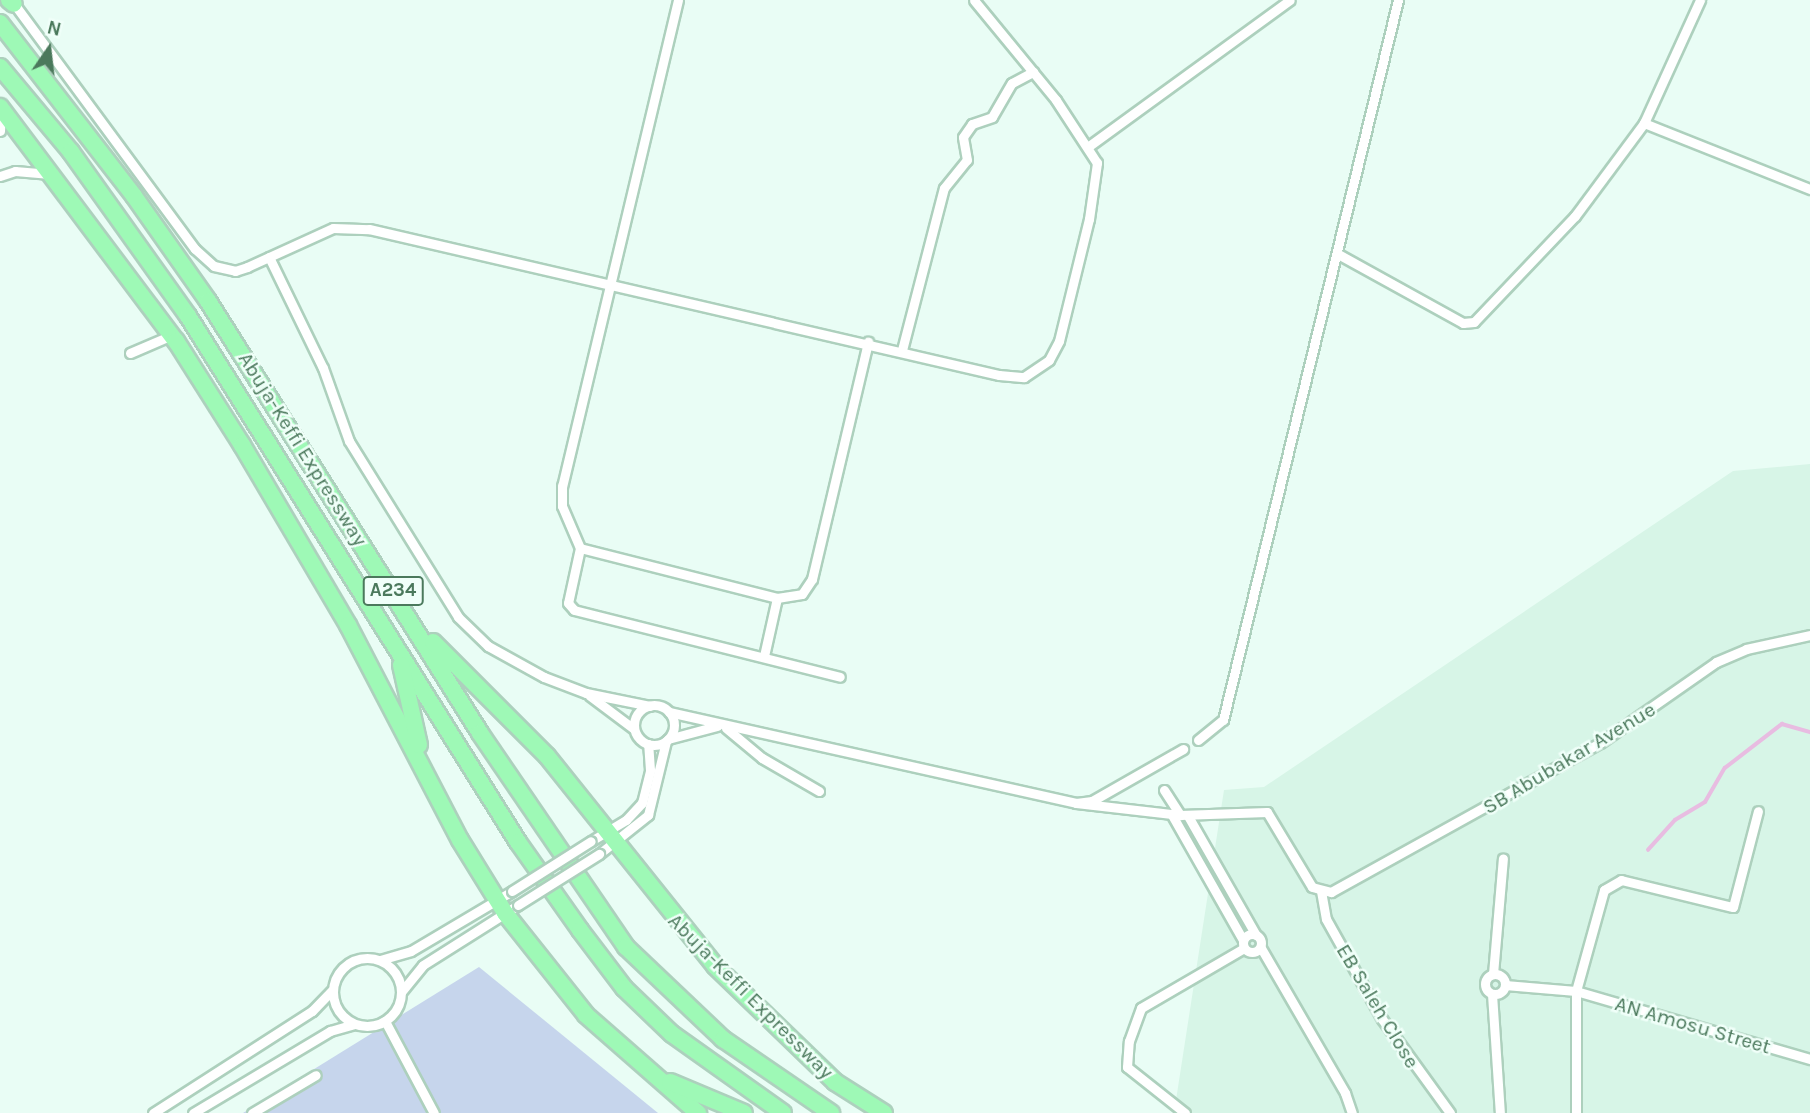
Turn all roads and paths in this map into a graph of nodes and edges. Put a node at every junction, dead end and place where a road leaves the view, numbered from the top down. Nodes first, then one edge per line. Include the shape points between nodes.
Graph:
1 (678, 0) edge
2 (974, 0) edge
3 (1290, 0) edge
4 (1398, 0) edge
5 (1700, 0) edge
6 (11, 1) edge
7 (0, 23) edge
8 (0, 67) edge
9 (1033, 72) junction
10 (0, 108) edge
11 (1644, 122) junction
12 (0, 131) edge
13 (1089, 146) junction
14 (52, 174) junction
15 (0, 176) edge
16 (1810, 189) edge
17 (1338, 254) junction
18 (269, 257) junction
19 (611, 282) junction
20 (172, 335) junction
21 (868, 342) junction
22 (902, 350) junction
23 (130, 353) dead end
24 (580, 548) junction
25 (778, 598) junction
26 (415, 623) junction
27 (1810, 635) edge
28 (397, 651) junction
29 (764, 656) junction
30 (840, 677) dead end
31 (586, 693) junction
32 (650, 706) junction
33 (669, 712) junction
34 (722, 727) junction
35 (634, 729) junction
36 (667, 740) junction
37 (1198, 740) dead end
38 (648, 744) junction
39 (1183, 749) dead end
40 (424, 764) junction
41 (1164, 790) dead end
42 (819, 791) dead end
43 (1076, 803) junction
44 (1758, 811) dead end
45 (1180, 815) junction
46 (611, 838) junction
47 (1503, 858) dead end
48 (1321, 891) junction
49 (507, 906) junction
50 (1256, 934) junction
51 (1244, 944) junction
52 (1261, 948) junction
53 (380, 960) junction
54 (1493, 974) junction
55 (1505, 985) junction
56 (332, 990) junction
57 (401, 991) junction
58 (1576, 991) junction
59 (1492, 994) junction
60 (385, 1021) junction
61 (354, 1024) junction
62 (1810, 1059) edge
63 (316, 1075) dead end
64 (654, 1076) junction
65 (835, 1082) junction
66 (153, 1113) edge
67 (193, 1113) edge
68 (252, 1113) edge
69 (434, 1113) edge
70 (698, 1113) edge
71 (744, 1113) edge
72 (783, 1113) edge
73 (831, 1113) edge
74 (864, 1113) edge
75 (884, 1113) edge
76 (1185, 1113) edge
77 (1352, 1113) edge
78 (1450, 1113) edge
79 (1500, 1113) edge
80 (1576, 1113) edge

1 - 19 street
2 - 9 street
3 - 13 street
4 - 17 street
5 - 11 street
6 - 18 street via 202,257 234,271
7 - 26 highway, Abuja-Keffi Expressway / A234 via 134,196 208,301
8 - 28 highway, Abuja-Keffi Expressway / A234 via 71,152 188,316
9 - 13 street
9 - 22 street via 1012,83 992,117 972,124 963,137 967,160 944,188
10 - 12 street
10 - 14 highway
11 - 16 street
11 - 17 street via 1575,216 1474,322 1463,323
13 - 22 street via 1097,173 1089,219 1065,319 1049,360 1024,377
14 - 15 street via 15,171
14 - 20 highway
17 - 37 street via 1223,720
18 - 19 street via 312,234 352,227
18 - 31 street via 323,368 349,440 458,617 501,654
19 - 21 street
19 - 24 street via 562,486 562,506
20 - 23 street
20 - 40 highway via 348,625
21 - 22 street
21 - 25 street via 812,579 798,596
24 - 25 street
24 - 29 street via 568,594 574,610
25 - 29 street
26 - 46 highway, Abuja-Keffi Expressway via 547,756
26 - 73 highway, Abuja-Keffi Expressway / A234 via 480,733 626,947 723,1039
27 - 48 street, SB Abubakar Avenue via 1746,649 1716,662 1600,743 1331,892
28 - 40 highway
28 - 72 highway, Abuja-Keffi Expressway / A234 via 518,842 624,988 672,1034
29 - 30 street
31 - 32 street
31 - 35 street
32 - 33 street
32 - 35 street via 638,714
33 - 34 street
33 - 36 street via 673,729
34 - 36 street
34 - 42 street via 762,758
34 - 43 street
35 - 38 street
36 - 38 street
36 - 46 street via 651,809 637,828
38 - 46 street via 650,771 642,803
39 - 43 street via 1092,801
40 - 49 highway
41 - 45 street
43 - 45 street
44 - 58 street via 1733,907 1612,881 1604,890
45 - 48 street via 1267,812 1312,887
45 - 50 street via 1199,834
45 - 51 street via 1187,839
46 - 49 street, bridge via 599,854
46 - 49 street, bridge via 591,841 512,891
46 - 65 highway, Abuja-Keffi Expressway via 685,935
47 - 54 street
48 - 78 street, EB Saleh Close via 1326,919 1382,1019
49 - 53 street via 411,951
49 - 57 street via 423,965
49 - 64 highway via 586,1015
50 - 51 street
50 - 52 street
51 - 52 street via 1251,952
51 - 76 street via 1141,1008 1129,1041 1127,1067
52 - 77 street via 1345,1093
53 - 56 street via 348,963
53 - 57 street via 395,972
54 - 55 street via 1502,977
54 - 59 street via 1485,984
55 - 58 street, AN Amosu Street
55 - 59 street via 1500,993
56 - 61 street via 338,1011
56 - 66 street via 312,1011
57 - 60 street via 397,1009
58 - 62 street, AN Amosu Street
58 - 80 street
59 - 79 street
60 - 61 street
60 - 69 street
61 - 67 street via 330,1031
63 - 68 street
64 - 70 highway
64 - 71 highway
65 - 74 highway
65 - 75 highway, Abuja-Keffi Expressway

